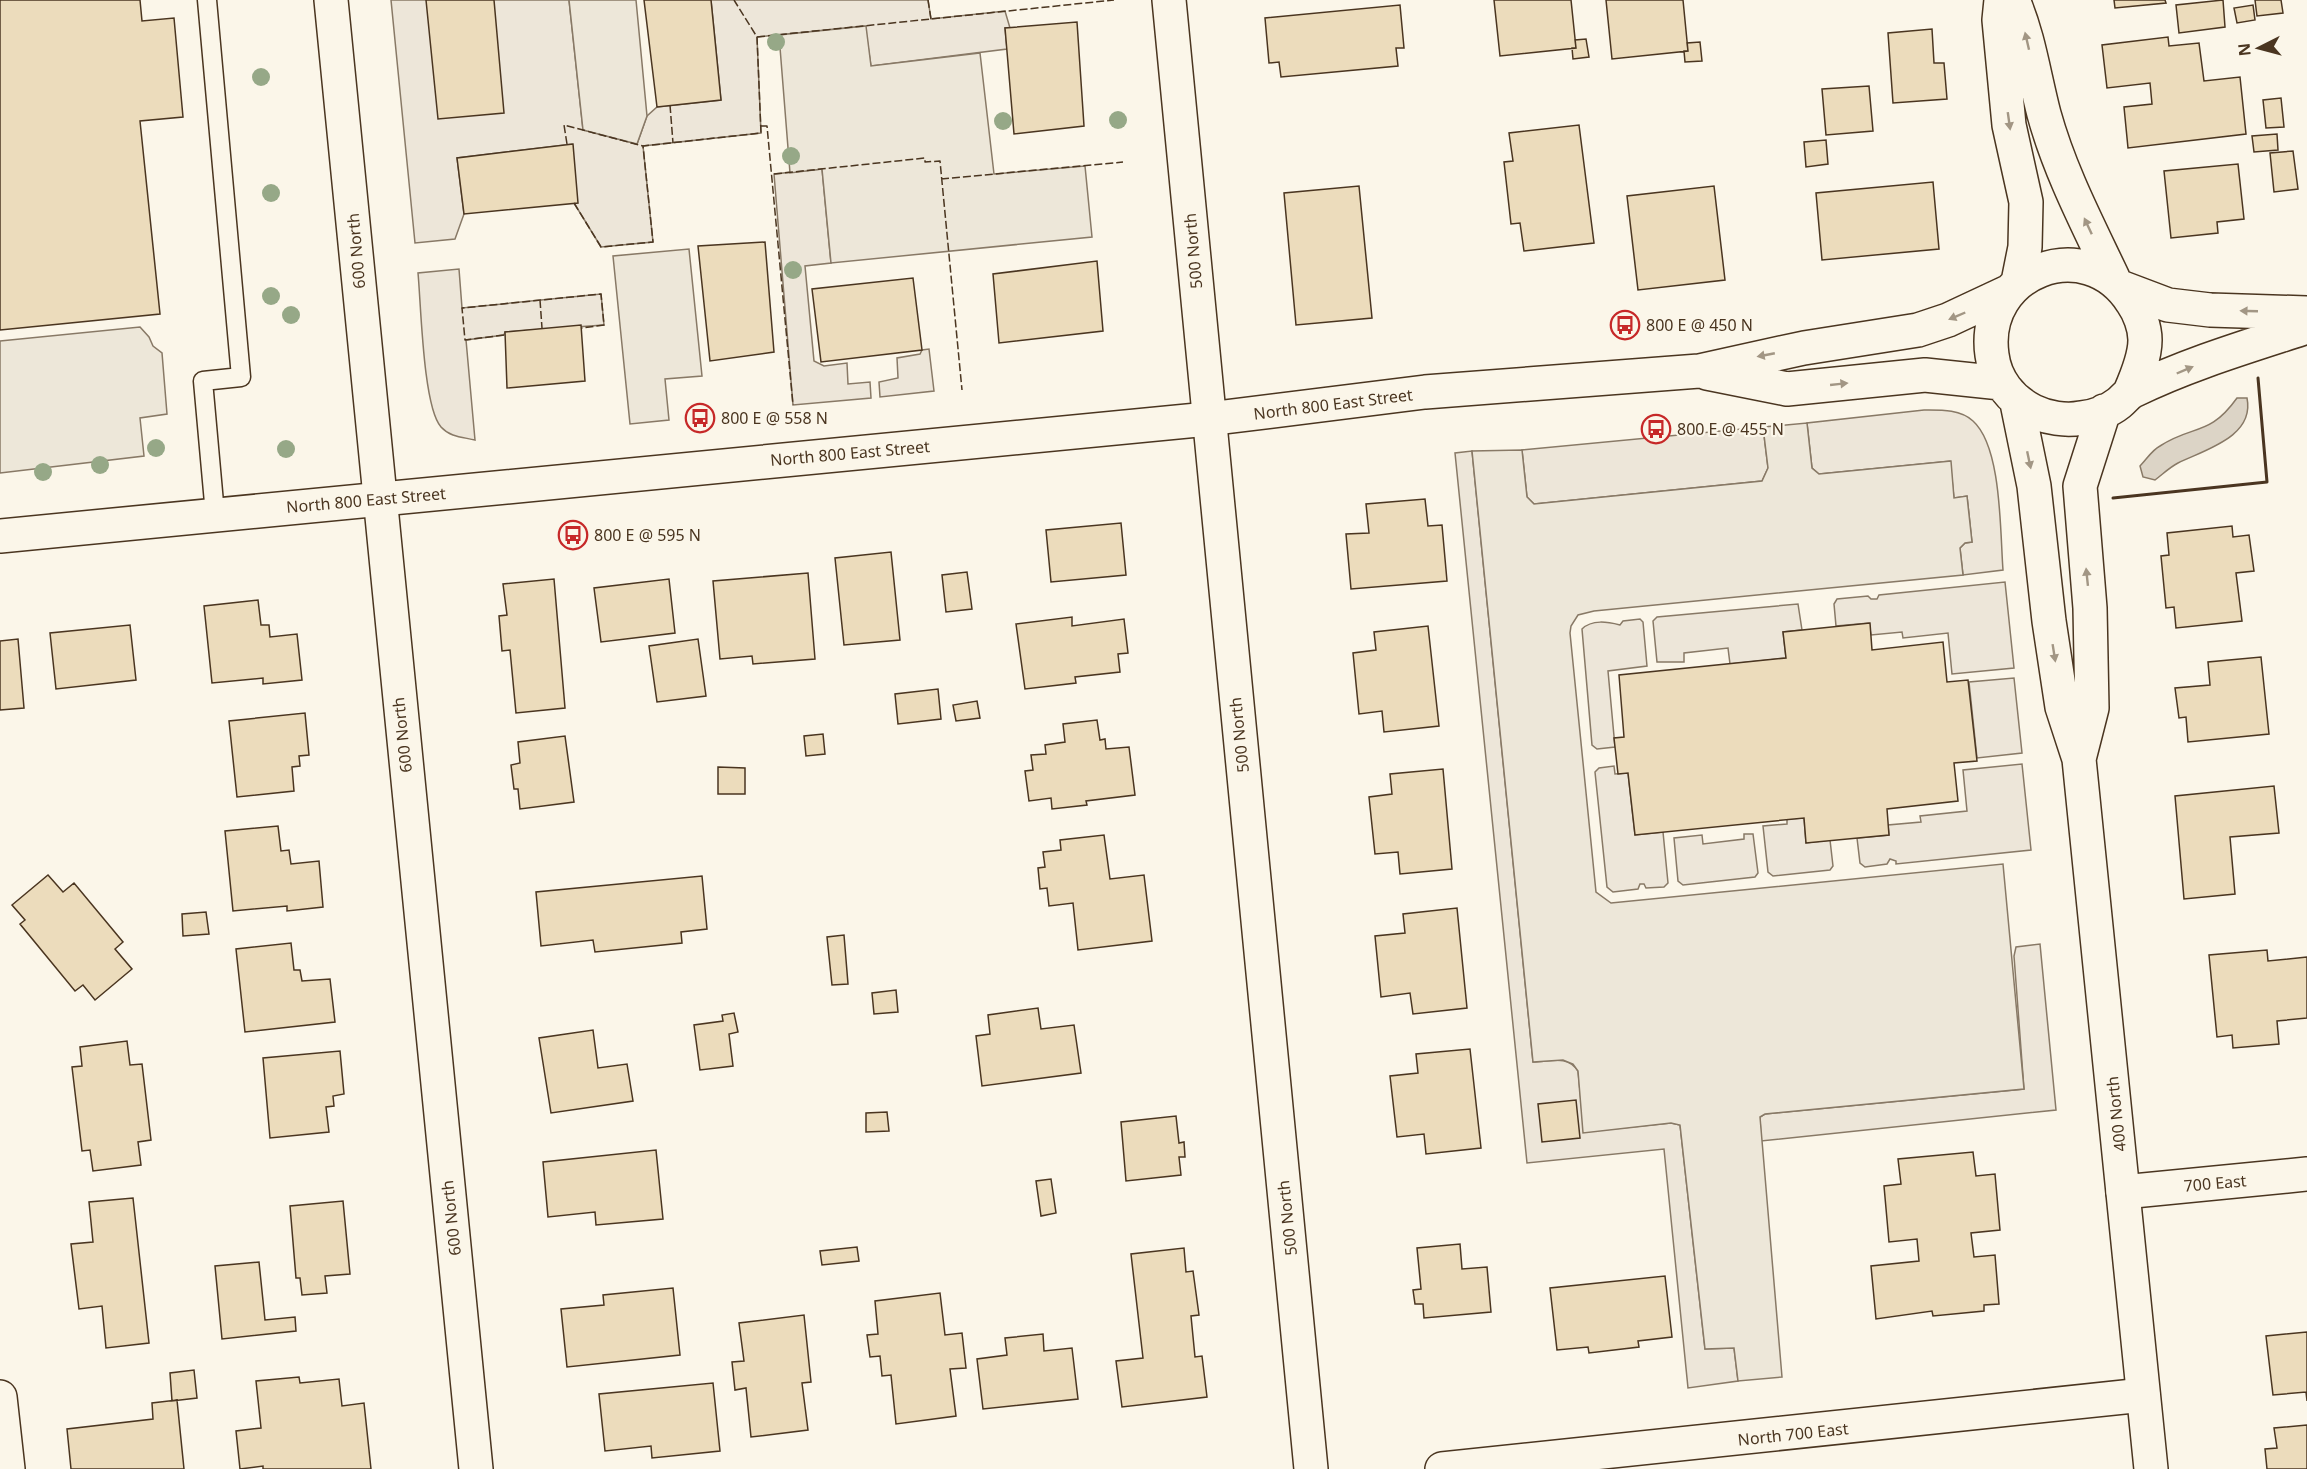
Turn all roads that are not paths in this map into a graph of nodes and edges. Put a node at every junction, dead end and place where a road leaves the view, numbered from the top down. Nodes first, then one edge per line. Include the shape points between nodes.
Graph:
1 (207, 0) edge
2 (331, 0) edge
3 (1169, 0) edge
4 (2001, 0) edge
5 (2013, 0) edge
6 (2118, 283) junction
7 (2014, 287) junction
8 (2307, 313) edge
9 (2307, 327) edge
10 (1699, 371) junction
11 (2130, 392) junction
12 (2009, 393) junction
13 (2104, 411) junction
14 (1208, 419) junction
15 (378, 499) junction
16 (215, 514) junction
17 (0, 536) edge
18 (2079, 759) junction
19 (2307, 1174) edge
20 (2123, 1192) junction
21 (2143, 1395) junction
22 (0, 1397) edge
23 (8, 1469) edge
24 (476, 1469) edge
25 (1311, 1469) edge
26 (1442, 1469) edge
27 (2151, 1469) edge

1 - 16 lane via 242,377 202,381
2 - 15 street, 600 North
3 - 14 street, 500 North
4 -> 7 street via 1999,20 2009,125 2026,202 2025,247
6 -> 5 street via 2056,151 2024,24
6 - 7 street via 2085,266 2059,265 2038,269
8 -> 6 street via 2168,305
6 - 11 street via 2139,312 2145,339 2140,368
7 -> 10 street via 1948,320 1918,330 1792,350
7 - 12 street via 1993,323 1990,344 1993,363
11 -> 9 street via 2217,356
10 -> 12 street via 1787,389 1924,375
10 - 14 street, North 800 East Street via 1425,392
11 - 13 street
12 - 13 street via 2036,413 2064,419
12 -> 18 street via 2034,486 2062,707
18 -> 13 street via 2092,708 2090,608 2080,486
14 - 15 street, North 800 East Street
14 - 25 street, 500 North
15 - 16 street, North 800 East Street
15 - 24 street, 600 North
16 - 17 street, North 800 East Street
18 - 20 street, 400 North
19 - 20 street, 700 East
20 - 21 street, 400 North
21 - 26 street, North 700 East
21 - 27 street, 400 North
22 - 23 street

